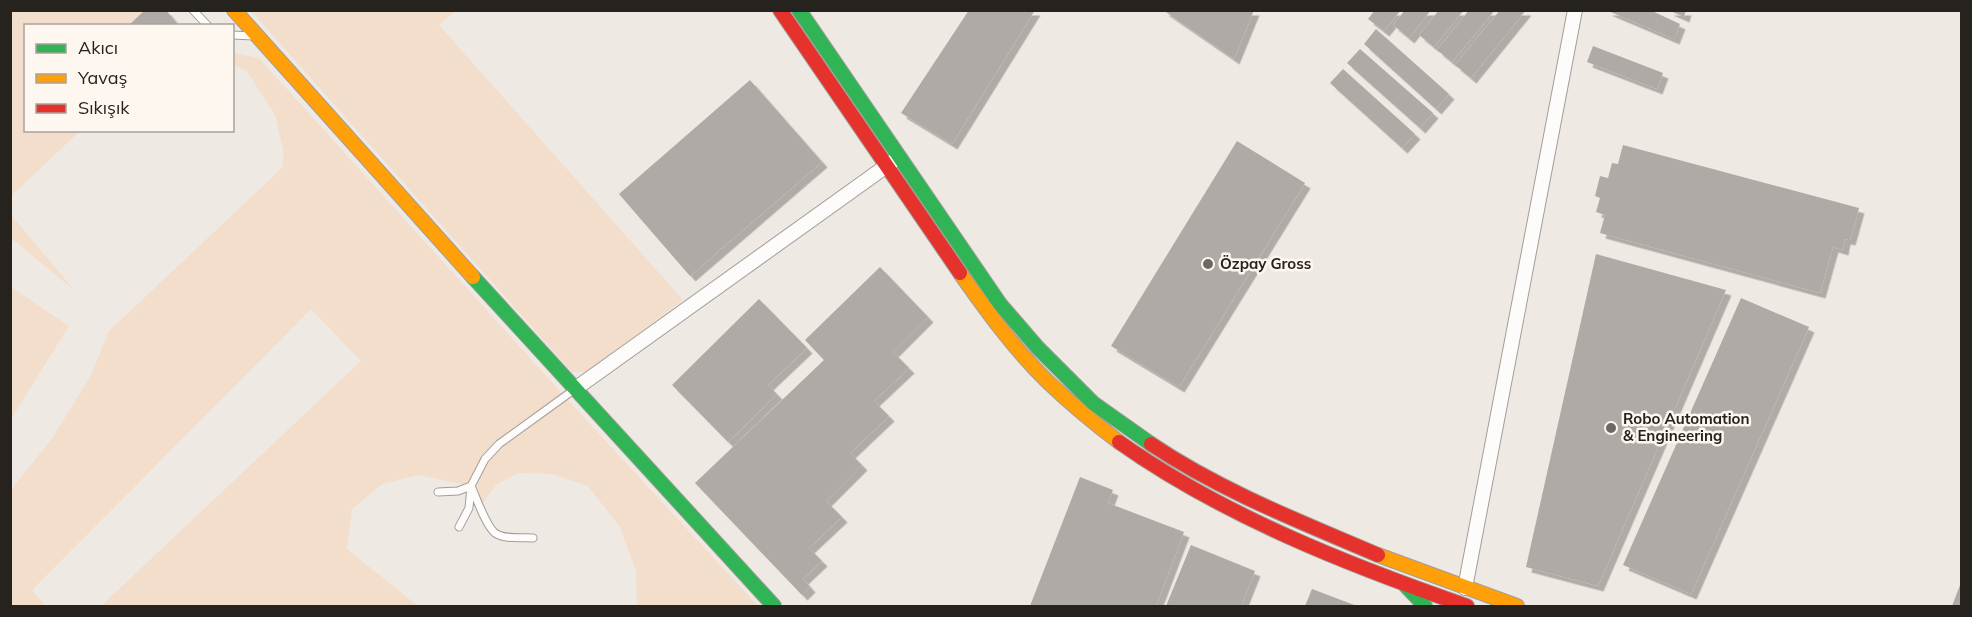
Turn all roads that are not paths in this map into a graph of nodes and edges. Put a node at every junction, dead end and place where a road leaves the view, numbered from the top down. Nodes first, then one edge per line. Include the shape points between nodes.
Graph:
1 (193, 10) edge
2 (234, 10) edge
3 (780, 10) edge
4 (799, 10) edge
5 (1575, 10) edge
6 (206, 24) edge
7 (234, 35) edge
8 (256, 36) junction
9 (899, 157) junction
10 (887, 166) junction
11 (576, 389) junction
12 (471, 486) junction
13 (438, 492) dead end
14 (459, 527) dead end
15 (533, 538) dead end
16 (1402, 582) junction
17 (1465, 588) junction
18 (774, 606) edge
19 (1425, 606) edge
20 (1462, 606) edge
21 (1517, 606) edge

1 - 6 lane
2 - 8 main road
3 - 10 main road
4 - 9 main road
5 - 17 street
7 - 8 lane
8 - 11 main road
9 - 10 street
9 - 17 main road via 1016,323 1093,403 1175,460 1249,498 1387,559
10 - 11 street
10 - 16 main road via 1007,336 1047,380 1095,423 1176,478 1254,521
11 - 12 lane via 499,444 485,459
11 - 18 main road
12 - 13 lane
12 - 14 lane via 469,508
12 - 15 lane via 495,533
16 - 19 main road
16 - 20 main road
17 - 20 main road
17 - 21 main road

